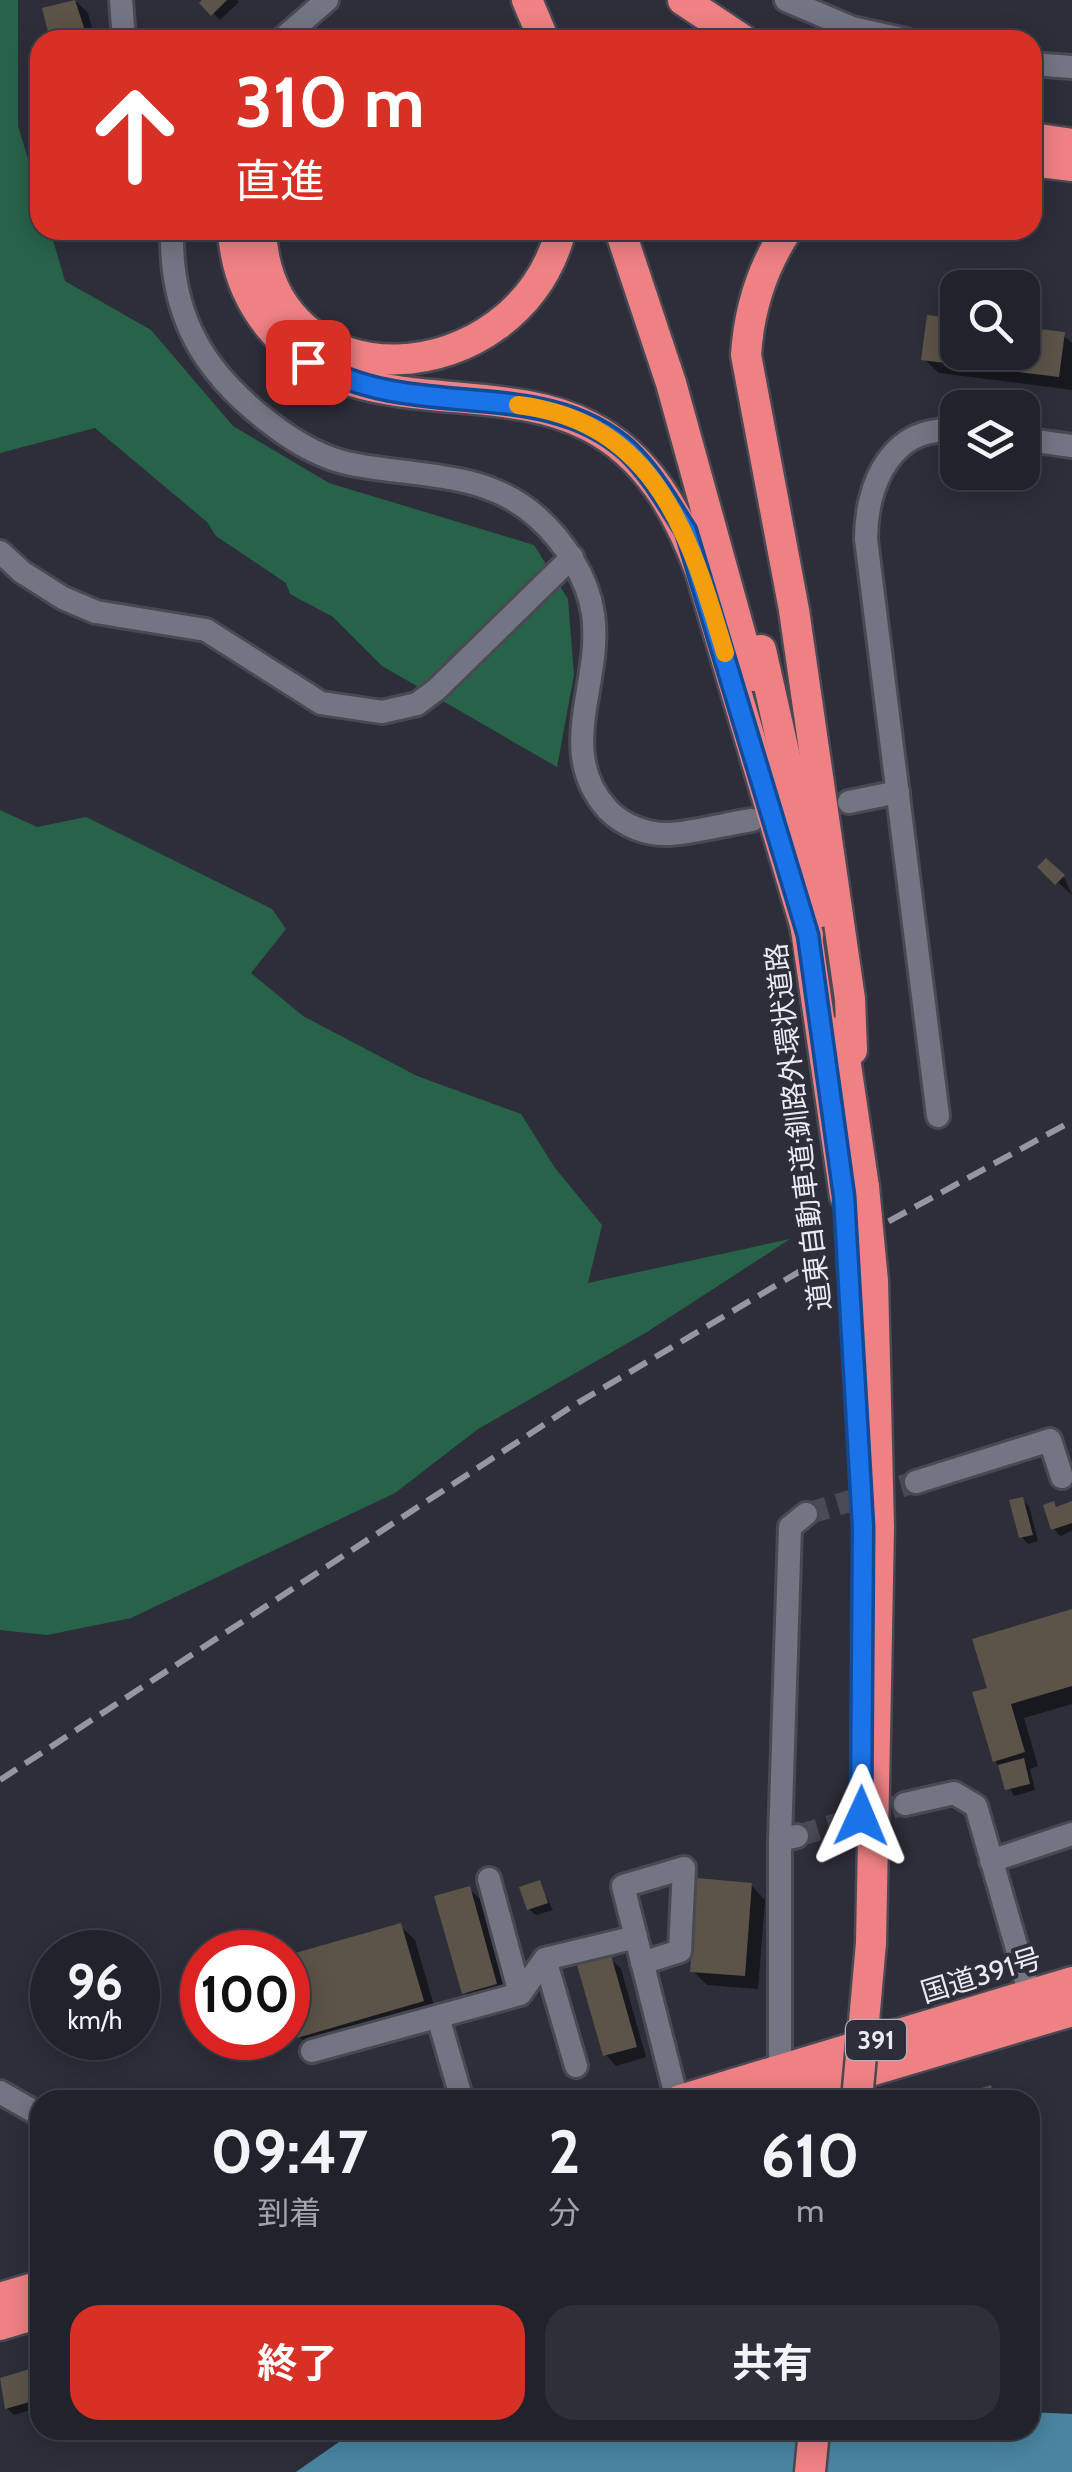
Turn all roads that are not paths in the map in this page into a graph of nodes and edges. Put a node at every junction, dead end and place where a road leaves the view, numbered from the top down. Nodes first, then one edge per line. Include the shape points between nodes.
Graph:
1 (122, 0) edge
2 (327, 0) edge
3 (683, 0) edge
4 (786, 0) edge
5 (534, 1) edge
6 (124, 30) edge
7 (292, 30) edge
8 (539, 30) edge
9 (557, 30) edge
10 (728, 30) edge
11 (861, 30) edge
12 (1042, 65) edge
13 (1071, 69) edge
14 (1042, 140) edge
15 (1072, 144) edge
16 (1042, 162) edge
17 (1072, 166) edge
18 (172, 240) edge
19 (235, 240) edge
20 (261, 240) edge
21 (558, 240) edge
22 (623, 240) edge
23 (642, 240) edge
24 (782, 240) edge
25 (940, 429) edge
26 (1040, 442) edge
27 (1072, 446) edge
28 (0, 552) edge
29 (572, 558) junction
30 (898, 792) junction
31 (849, 802) dead end
32 (752, 820) dead end
33 (808, 935) junction
34 (854, 1103) junction
35 (938, 1116) dead end
36 (854, 1191) junction
37 (1062, 1477) dead end
38 (916, 1482) tunnel mouth
39 (806, 1514) dead end
40 (905, 1804) tunnel mouth
41 (1072, 1834) edge
42 (991, 1861) junction
43 (489, 1879) dead end
44 (636, 1937) junction
45 (864, 1944) junction
46 (545, 1959) junction
47 (642, 1963) junction
48 (1072, 1982) edge
49 (520, 1994) junction
50 (1034, 2008) junction
51 (1072, 2012) edge
52 (438, 2017) junction
53 (312, 2051) dead end
54 (576, 2066) dead end
55 (780, 2068) junction
56 (459, 2090) edge
57 (676, 2090) edge
58 (711, 2090) edge
59 (800, 2090) edge
60 (844, 2090) edge
61 (857, 2090) edge
62 (0, 2092) edge
63 (30, 2109) edge
64 (30, 2289) edge
65 (0, 2298) edge
66 (30, 2316) edge
67 (0, 2325) edge
68 (813, 2440) edge
69 (827, 2440) edge
70 (810, 2472) edge
71 (825, 2472) edge

1 - 6 street
2 - 7 street
3 - 10 highway
4 - 11 street
5 - 8 highway
5 - 9 highway
12 - 13 street
14 - 15 highway
16 - 17 highway
18 - 29 street via 184,318 211,371 250,407 293,440 345,463 470,480 504,494 538,517
19 - 33 highway via 241,278 256,310 308,362 390,391 545,408 588,425 649,473 686,531 701,573
20 - 21 highway via 273,287 296,317 324,342 394,361 428,360 488,332 517,310
22 - 33 highway, 道東自動車道;釧路外環状道路 via 752,672
23 - 34 highway, 道東自動車道;釧路外環状道路 via 689,379 766,669
24 - 34 highway via 759,285 746,355 794,610 848,981
25 - 30 street via 889,459 866,504
26 - 27 street
28 - 29 street via 63,598 96,612 206,630 321,703 382,712 418,704 437,689
29 - 32 street via 593,611 595,654 581,765 597,797 632,828 668,834
30 - 31 street
30 - 35 street
33 - 36 highway, 道東自動車道;釧路外環状道路
34 - 36 highway, 道東自動車道;釧路外環状道路
36 - 45 highway, 道東自動車道;釧路外環状道路, bridge via 879,1528
37 - 38 street via 1050,1440
39 - 55 street via 790,1527
40 - 42 street via 954,1793 976,1806
41 - 42 street
42 - 50 street
43 - 49 street
44 - 46 street
44 - 47 street
44 - 47 street via 623,1886 684,1868 680,1951
45 - 60 highway, 道東自動車道;釧路外環状道路
45 - 61 highway, 道東自動車道;釧路外環状道路, bridge
46 - 49 street
46 - 54 street
47 - 57 street
48 - 50 highway, 国道391号 / 391
49 - 52 street
50 - 51 highway, 国道391号 / 391
50 - 55 highway, 国道391号 / 391
50 - 59 highway, 国道391号 / 391
52 - 53 street
52 - 56 street
55 - 58 highway, 国道391号 / 391
62 - 63 street
64 - 65 highway
66 - 67 highway
68 - 70 highway
69 - 71 highway

